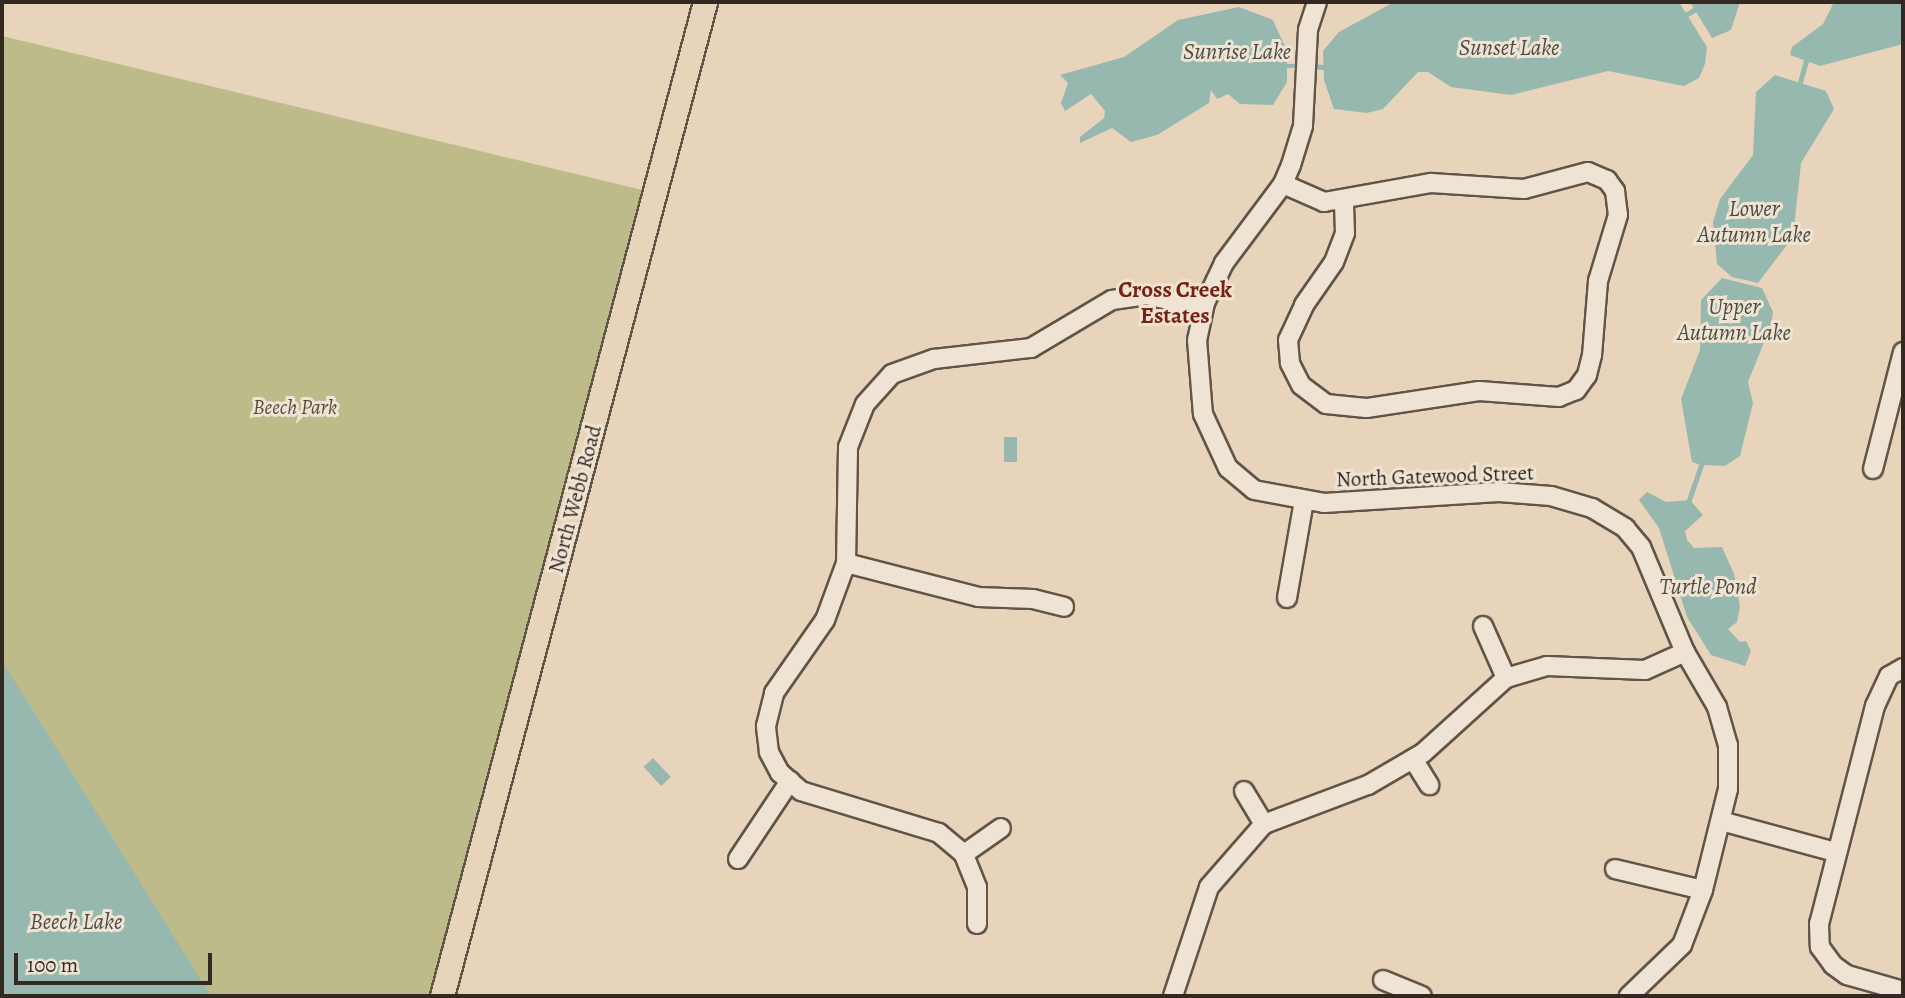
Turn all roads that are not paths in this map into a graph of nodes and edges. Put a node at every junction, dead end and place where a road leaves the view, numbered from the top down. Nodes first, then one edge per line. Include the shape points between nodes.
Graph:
1 (705, 2) edge
2 (1317, 2) edge
3 (1283, 184) junction
4 (1343, 201) junction
5 (1204, 308) junction
6 (1903, 352) edge
7 (1873, 469) dead end
8 (1304, 501) junction
9 (846, 563) junction
10 (1287, 598) dead end
11 (1064, 607) dead end
12 (1483, 626) dead end
13 (1685, 652) junction
14 (1903, 668) edge
15 (1506, 678) junction
16 (1413, 759) junction
17 (790, 781) junction
18 (1429, 785) dead end
19 (1244, 790) dead end
20 (1721, 821) junction
21 (1264, 824) junction
22 (1001, 828) dead end
23 (1835, 852) junction
24 (964, 854) junction
25 (738, 859) dead end
26 (1615, 869) dead end
27 (1703, 890) junction
28 (977, 924) dead end
29 (1382, 979) dead end
30 (1903, 990) edge
31 (442, 996) edge
32 (1173, 996) edge
33 (1422, 996) edge
34 (1629, 996) edge

1 - 31 main road, North Webb Road
2 - 3 street, North Gatewood Street via 1308,30 1298,144
3 - 4 street via 1324,202
3 - 5 street, North Gatewood Street via 1224,263
4 - 4 street via 1432,183 1524,189 1588,172 1607,180 1615,191 1618,215 1598,281 1592,355 1587,375 1576,390 1559,397 1479,391 1366,408 1326,404 1301,384 1290,363 1289,340 1345,233
5 - 8 street, North Gatewood Street via 1196,340 1197,373 1212,441 1228,468 1254,490
5 - 9 street via 1146,295 1112,300 1031,348 934,359 892,374 865,404 848,447
6 - 7 street
8 - 10 street
8 - 13 street, North Gatewood Street via 1379,503 1499,492 1551,496 1592,508 1625,528 1641,547
9 - 11 street via 978,597 1033,599
9 - 17 street via 825,620 774,693 766,726 769,751
12 - 15 street
13 - 15 street via 1645,670 1547,666
13 - 20 street, North Gatewood Street via 1717,707 1728,745
14 - 23 street via 1889,676 1875,706
15 - 16 street
16 - 18 street
16 - 21 street via 1368,785
17 - 24 street via 821,800 939,834
17 - 25 street
19 - 21 street
20 - 23 street
20 - 27 street, North Gatewood Street
21 - 32 street via 1209,887
22 - 24 street
23 - 30 street via 1819,924 1826,960 1847,975
24 - 28 street via 977,887
26 - 27 street
27 - 34 street, North Gatewood Street via 1682,945
29 - 33 street

